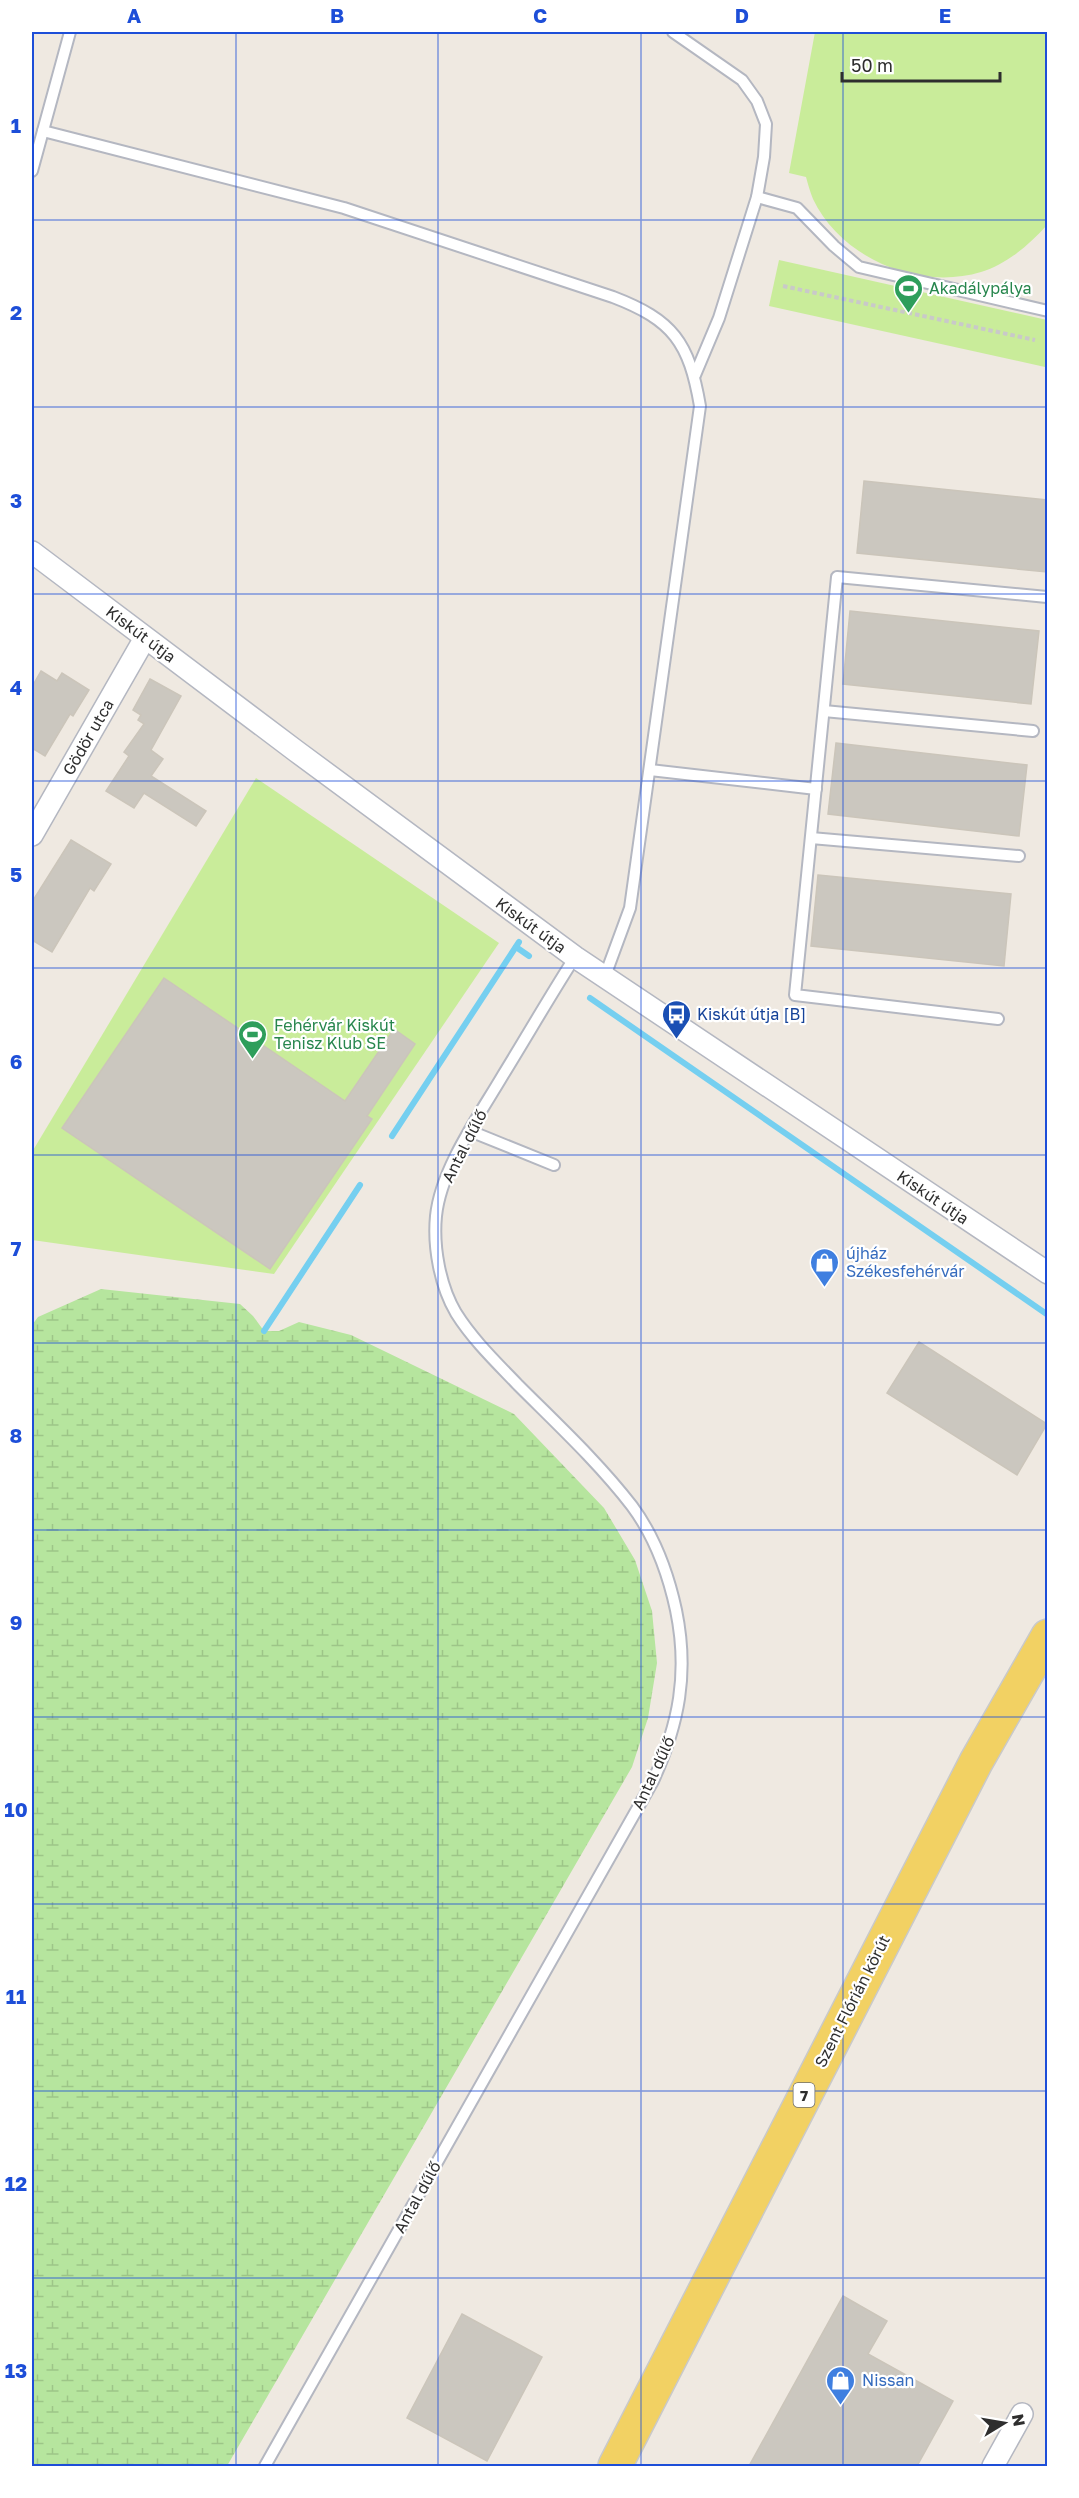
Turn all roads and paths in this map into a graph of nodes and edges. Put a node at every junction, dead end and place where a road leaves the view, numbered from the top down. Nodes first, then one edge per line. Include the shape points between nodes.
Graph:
1 (70, 32) edge
2 (673, 32) edge
3 (43, 131) junction
4 (32, 171) edge
5 (757, 197) junction
6 (783, 286) dead end
7 (1047, 311) edge
8 (1035, 340) dead end
9 (695, 375) junction
10 (32, 552) edge
11 (1047, 597) edge
12 (145, 638) junction
13 (824, 711) junction
14 (1032, 731) dead end
15 (650, 770) junction
16 (816, 789) junction
17 (32, 835) edge
18 (811, 838) junction
19 (1018, 856) dead end
20 (575, 957) junction
21 (606, 976) junction
22 (998, 1019) dead end
23 (470, 1131) junction
24 (554, 1165) dead end
25 (1047, 1272) edge
26 (1047, 1636) edge
27 (1022, 2414) dead end
28 (265, 2466) edge
29 (615, 2466) edge
30 (993, 2466) edge

1 - 3 lane
2 - 5 lane via 742,80 757,100 766,124
3 - 4 lane
3 - 9 lane via 344,208 631,304 664,324 684,346
5 - 7 lane via 797,208 858,267
5 - 9 lane via 719,318
6 - 8 path
9 - 15 lane via 700,406
10 - 12 street, Kiskút útja
11 - 13 lane via 837,577
12 - 17 street, Gödör utca
12 - 20 street, Kiskút útja
13 - 14 lane
13 - 16 lane
15 - 16 lane
15 - 21 lane via 630,908
16 - 18 lane
18 - 19 lane
18 - 22 lane via 795,995
20 - 21 street, Kiskút útja
20 - 23 lane, Antal dűlő
21 - 25 street, Kiskút útja
23 - 24 lane
23 - 28 lane, Antal dűlő via 445,1180 436,1216 442,1280 455,1311 477,1343 603,1471 655,1543 670,1583 680,1631 683,1673 668,1747 653,1781
26 - 29 main road, Szent Flórián körút / 7 via 954,1803
27 - 30 street

